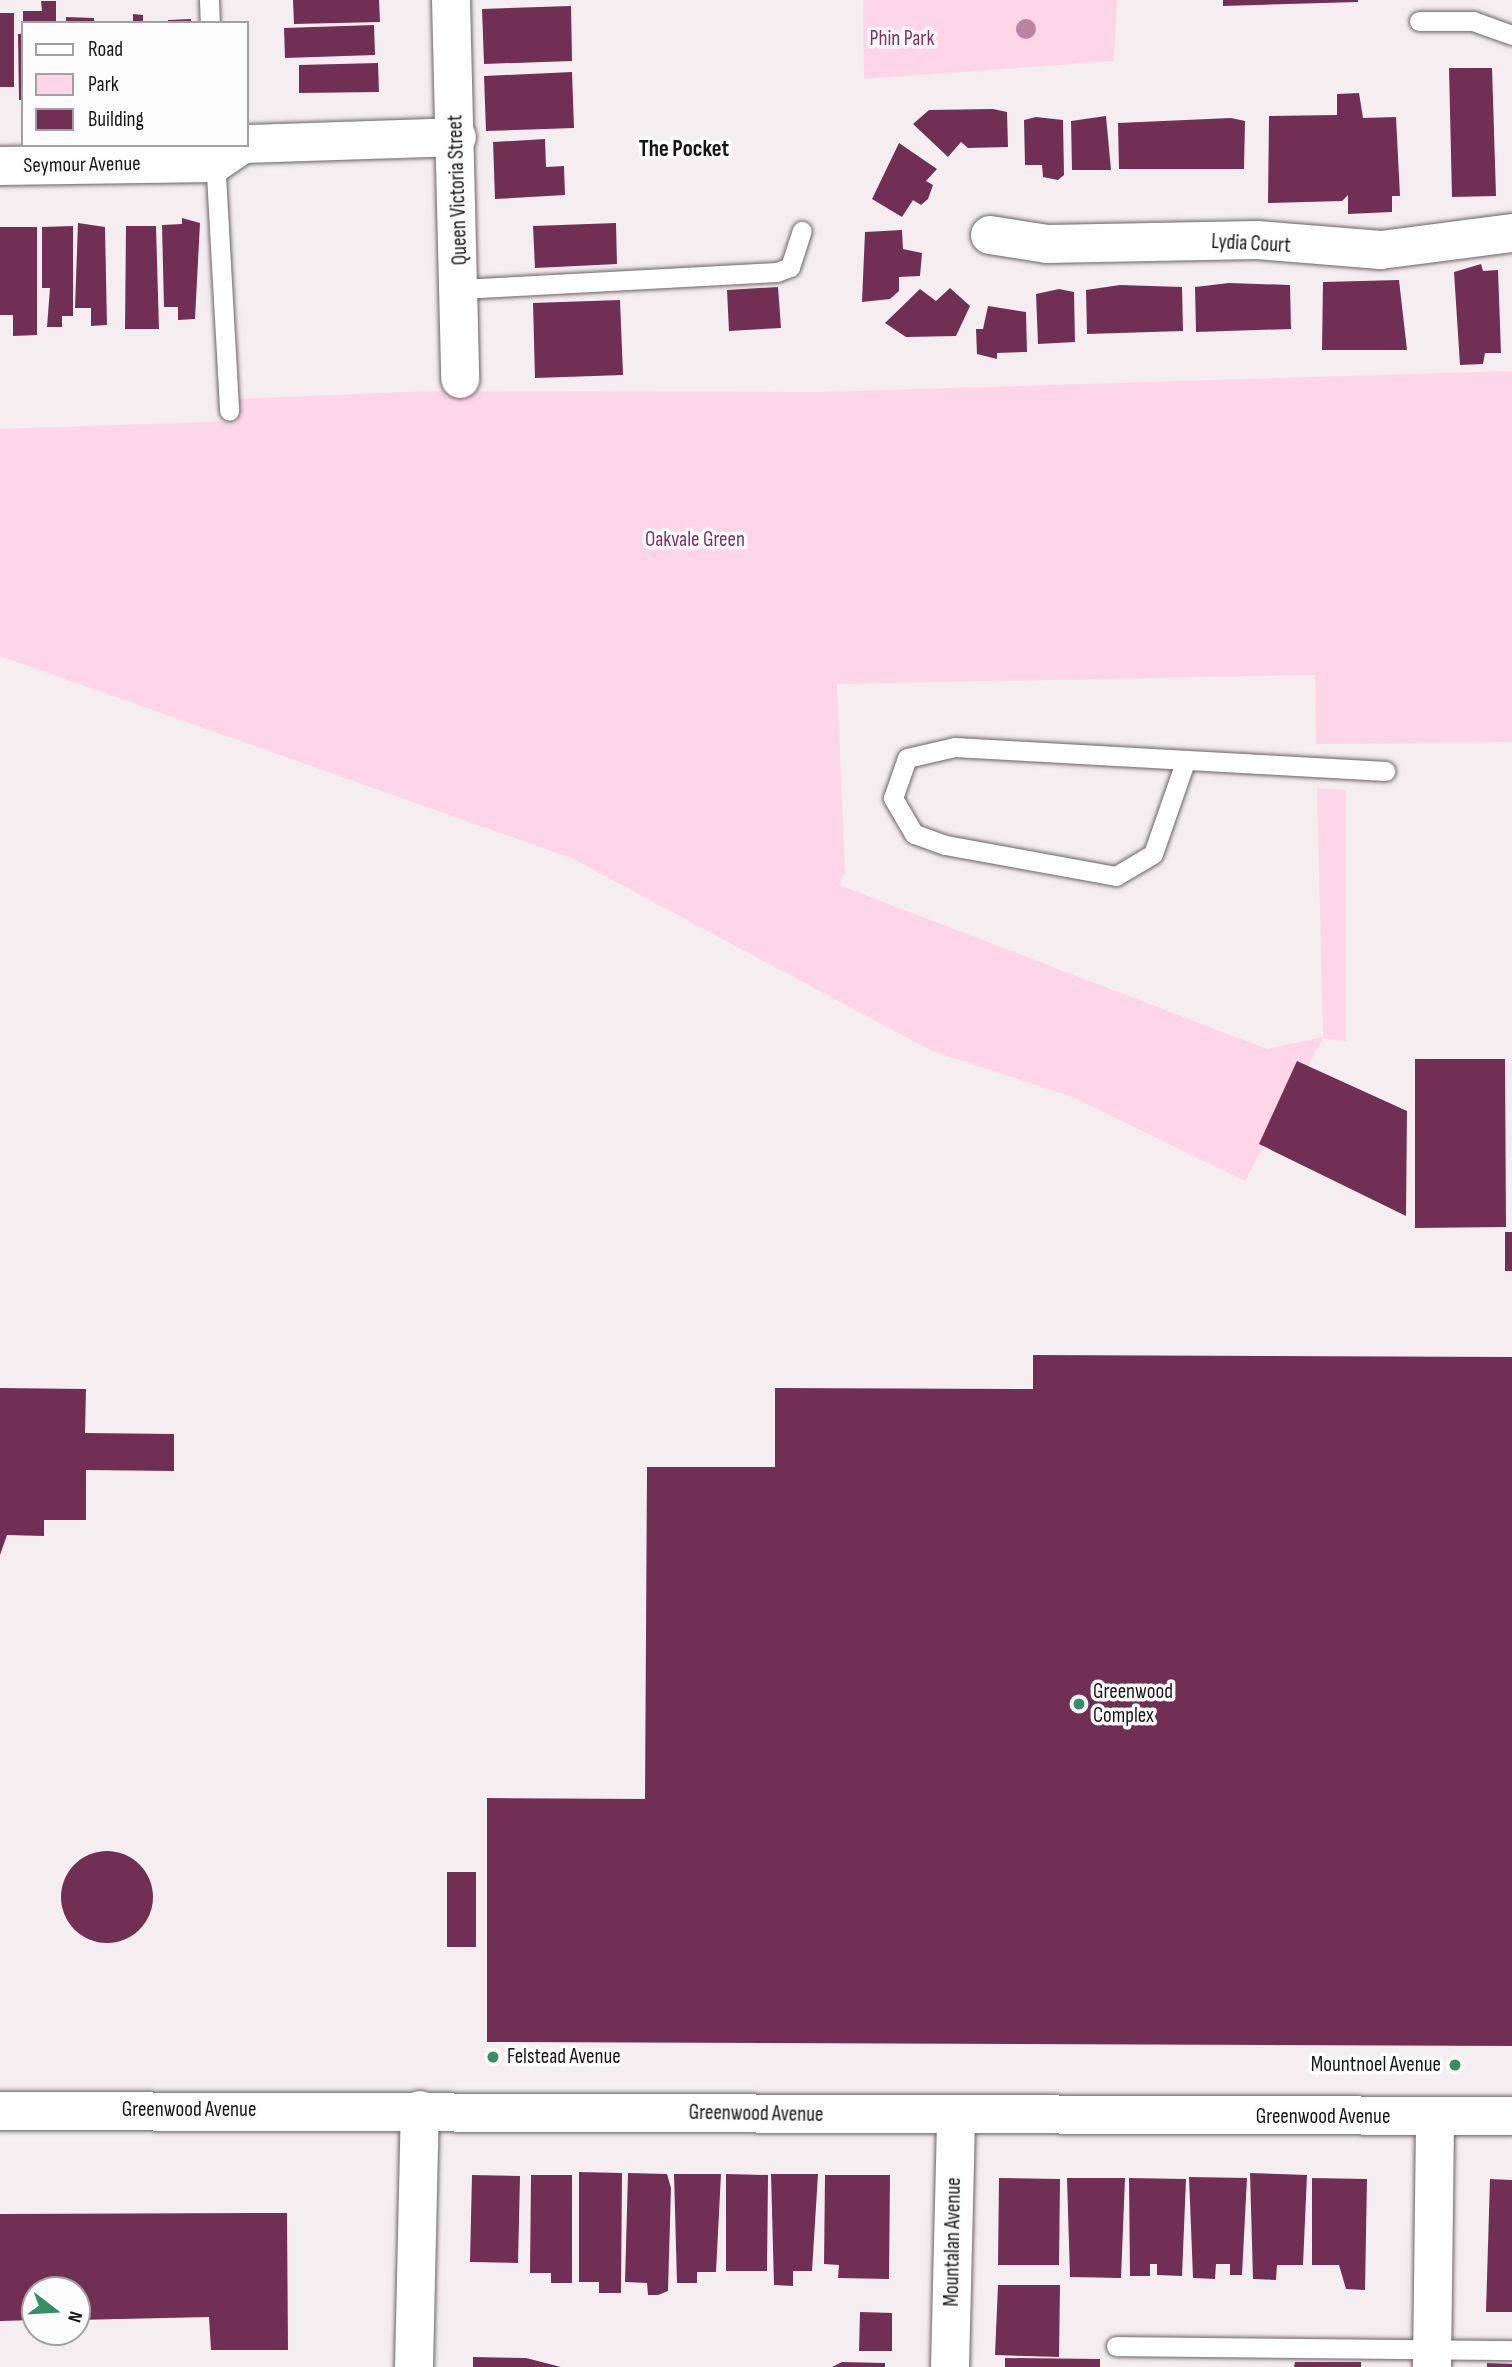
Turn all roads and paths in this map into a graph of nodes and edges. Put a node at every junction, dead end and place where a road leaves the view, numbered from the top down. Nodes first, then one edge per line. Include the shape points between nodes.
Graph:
1 (209, 0) edge
2 (451, 0) edge
3 (210, 21) edge
4 (1419, 21) dead end
5 (1512, 35) edge
6 (457, 137) junction
7 (230, 149) edge
8 (0, 166) edge
9 (802, 232) dead end
10 (1512, 233) edge
11 (990, 235) dead end
12 (461, 289) junction
13 (460, 379) dead end
14 (229, 411) dead end
15 (1185, 762) junction
16 (1385, 771) dead end
17 (0, 2110) edge
18 (420, 2110) junction
19 (1512, 2116) edge
20 (1435, 2117) junction
21 (956, 2118) junction
22 (1116, 2346) dead end
23 (1512, 2350) edge
24 (1432, 2358) edge
25 (414, 2367) edge
26 (950, 2367) edge

1 - 3 lane
2 - 6 street, Queen Victoria Street
4 - 5 lane via 1473,21
6 - 7 street, Seymour Avenue
6 - 12 street, Queen Victoria Street
7 - 8 street, Seymour Avenue
7 - 14 lane
9 - 12 lane via 790,267 776,272
10 - 11 street, Lydia Court via 1381,250 1256,240 1046,244
12 - 13 street, Queen Victoria Street
15 - 15 lane via 955,747 907,758 893,798 914,834 945,845 1116,876 1153,854
15 - 16 lane
17 - 18 street, Greenwood Avenue
18 - 21 street, Greenwood Avenue
18 - 25 street
19 - 20 street, Greenwood Avenue
20 - 21 street, Greenwood Avenue
20 - 24 street
21 - 26 street, Mountalan Avenue
22 - 24 lane
23 - 24 lane

